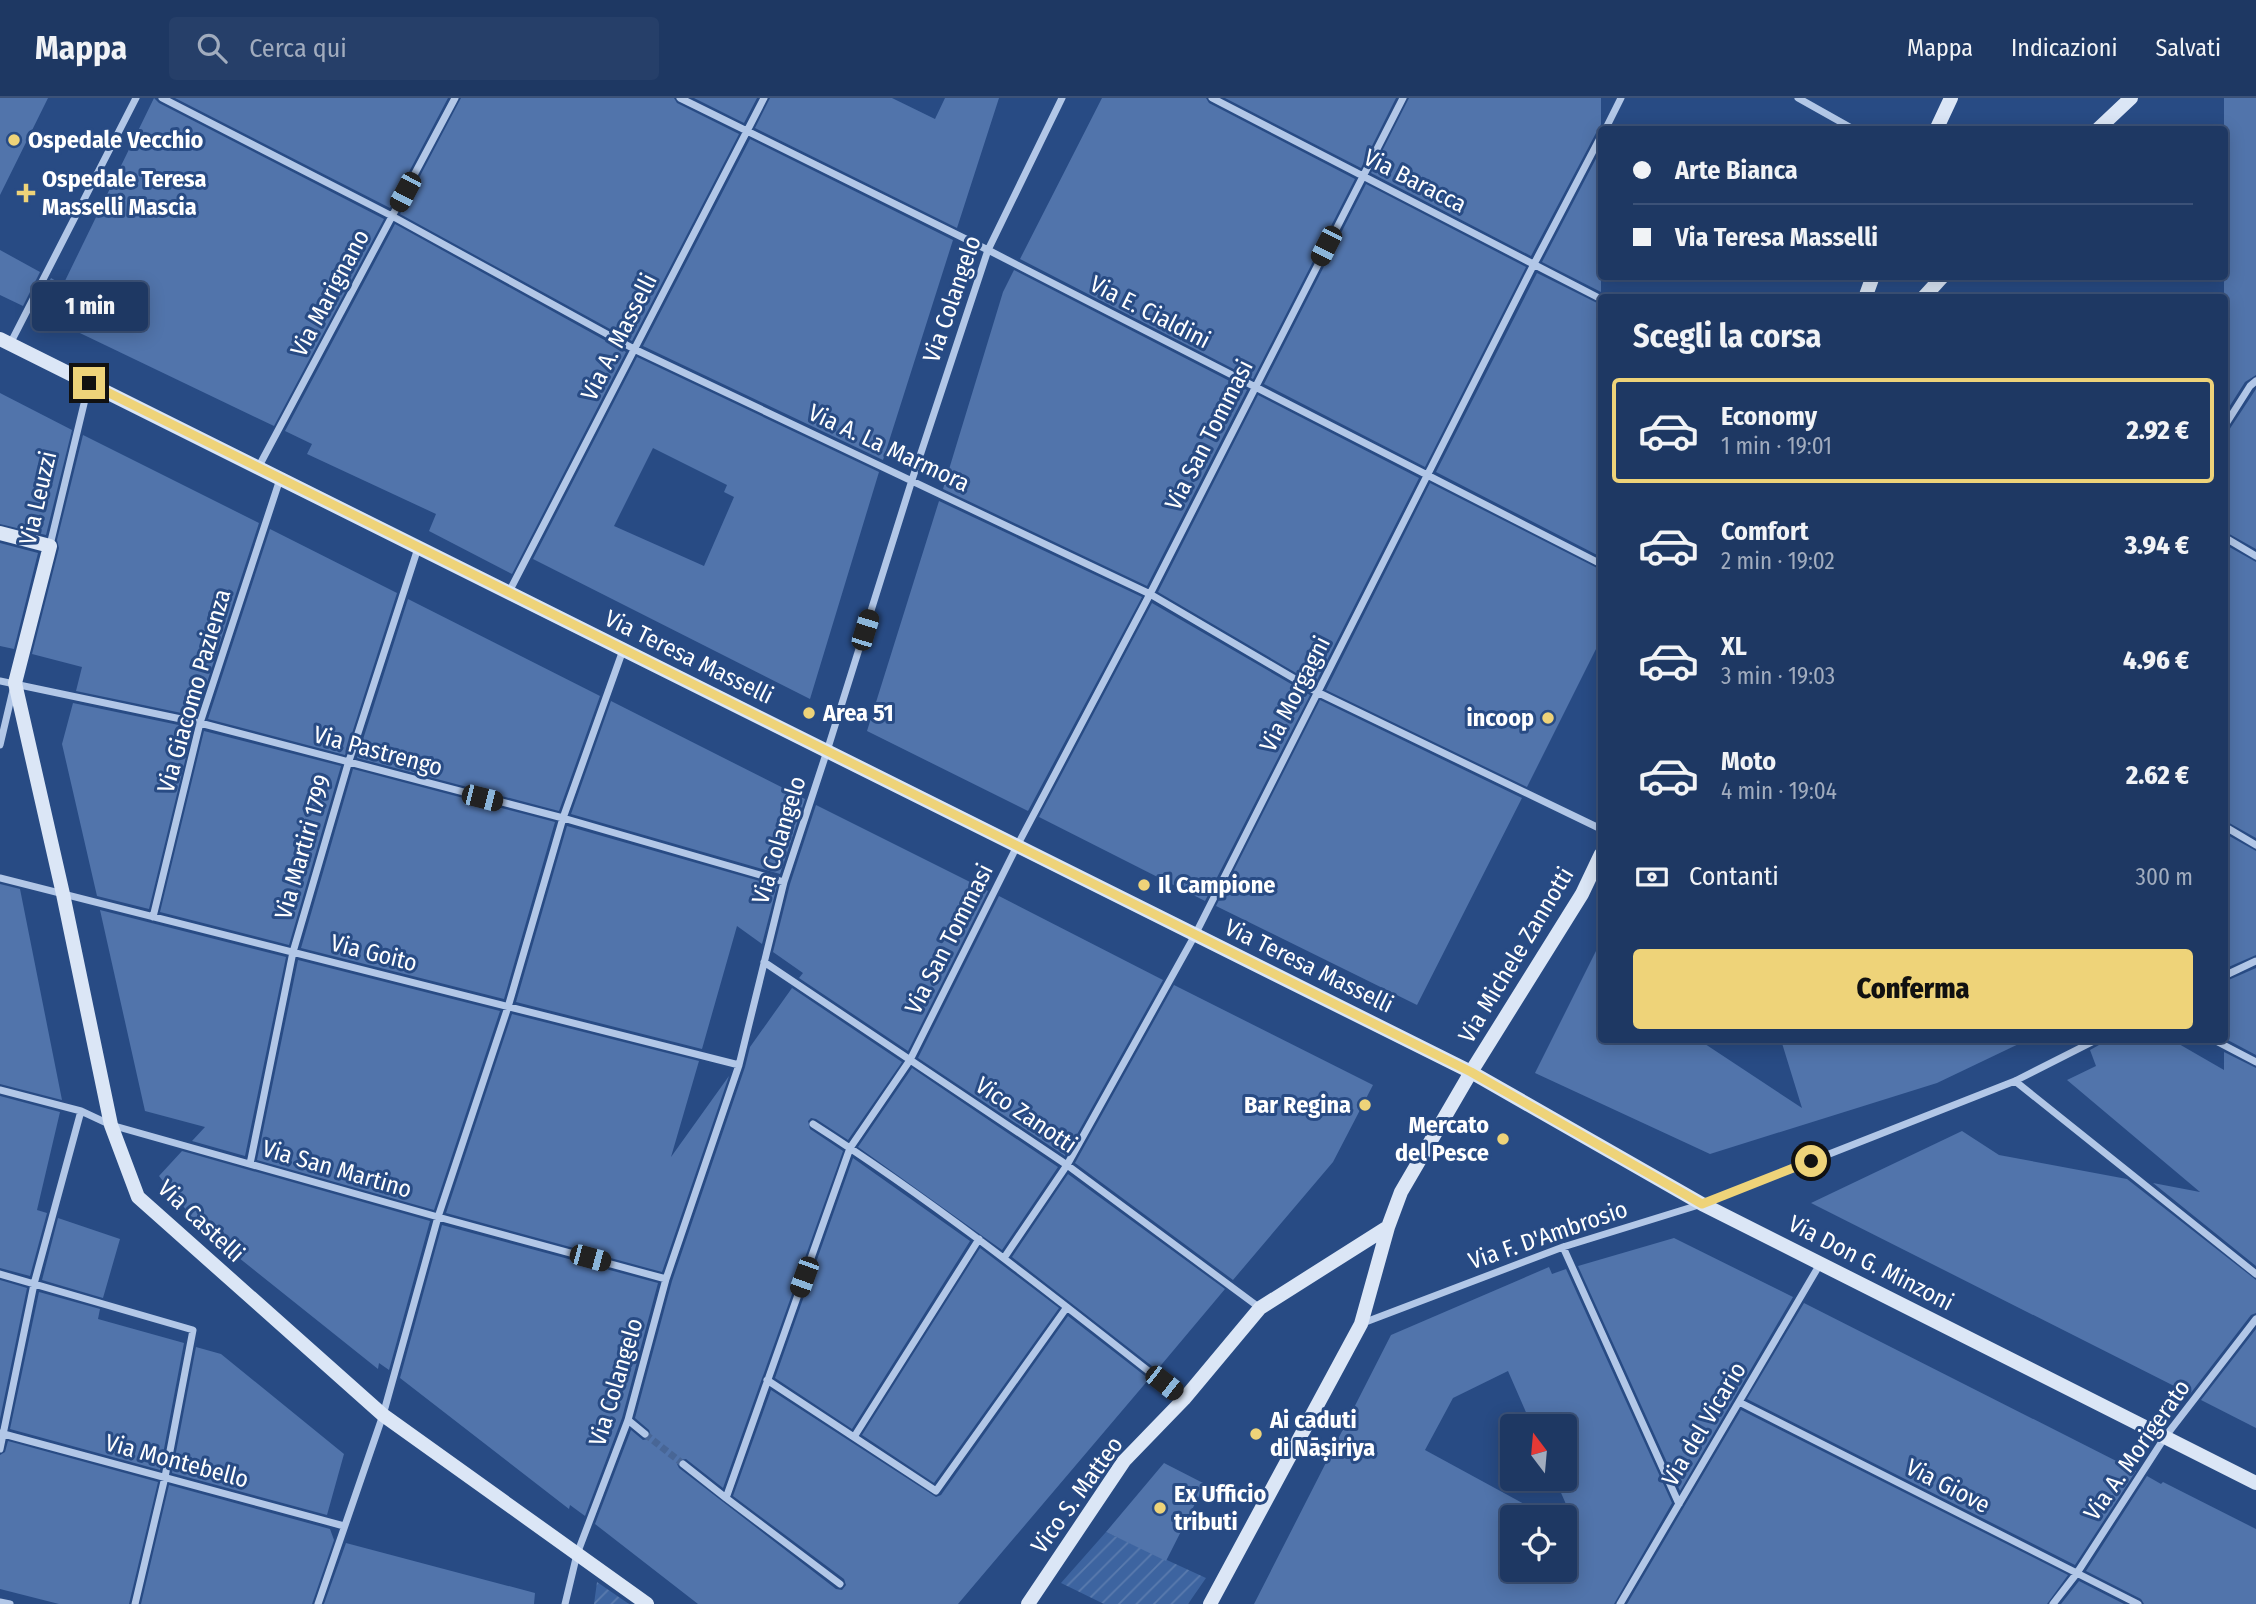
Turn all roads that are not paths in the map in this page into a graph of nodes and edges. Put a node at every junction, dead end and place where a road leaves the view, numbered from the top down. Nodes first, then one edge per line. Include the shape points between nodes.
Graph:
1 (136, 98) edge
2 (162, 98) edge
3 (455, 98) edge
4 (680, 98) edge
5 (764, 98) edge
6 (1062, 98) edge
7 (1212, 98) edge
8 (1403, 98) edge
9 (1621, 98) edge
10 (1798, 98) edge
11 (1951, 98) edge
12 (2131, 98) edge
13 (1607, 126) edge
14 (1848, 126) edge
15 (1938, 126) edge
16 (2101, 126) edge
17 (747, 130) junction
18 (1598, 142) edge
19 (1363, 176) junction
20 (392, 216) junction
21 (988, 250) junction
22 (1534, 264) junction
23 (1939, 280) edge
24 (1927, 294) edge
25 (1598, 297) edge
26 (5, 342) edge
27 (635, 349) junction
28 (2256, 381) edge
29 (89, 383) junction
30 (1255, 388) junction
31 (2228, 421) edge
32 (258, 468) junction
33 (1427, 476) junction
34 (280, 479) junction
35 (912, 480) junction
36 (0, 533) edge
37 (2228, 539) edge
38 (50, 546) junction
39 (418, 548) junction
40 (2256, 556) edge
41 (1598, 562) edge
42 (509, 593) junction
43 (1150, 594) junction
44 (624, 650) junction
45 (8, 682) edge
46 (1317, 692) junction
47 (200, 723) junction
48 (0, 746) edge
49 (827, 751) junction
50 (348, 764) junction
51 (563, 818) junction
52 (1598, 828) edge
53 (2228, 828) edge
54 (2256, 845) edge
55 (1017, 846) junction
56 (1598, 860) edge
57 (0, 878) edge
58 (784, 882) junction
59 (63, 894) junction
60 (153, 917) junction
61 (1195, 935) junction
62 (293, 952) junction
63 (2256, 961) edge
64 (764, 962) junction
65 (2228, 974) edge
66 (508, 1007) junction
67 (2090, 1043) edge
68 (2220, 1043) edge
69 (910, 1060) junction
70 (2256, 1062) edge
71 (739, 1065) junction
72 (1471, 1072) junction
73 (2015, 1081) junction
74 (0, 1090) edge
75 (81, 1111) junction
76 (813, 1124) dead end
77 (111, 1125) junction
78 (850, 1148) junction
79 (250, 1164) junction
80 (1067, 1165) junction
81 (1702, 1204) junction
82 (438, 1217) junction
83 (1388, 1227) junction
84 (979, 1239) junction
85 (1563, 1247) junction
86 (1004, 1258) junction
87 (1821, 1264) junction
88 (0, 1274) edge
89 (2256, 1274) edge
90 (666, 1279) junction
91 (34, 1284) junction
92 (1067, 1307) junction
93 (1260, 1308) junction
94 (2256, 1319) edge
95 (1361, 1324) junction
96 (767, 1380) junction
97 (1184, 1399) junction
98 (1740, 1402) junction
99 (383, 1416) junction
100 (628, 1420) junction
101 (2, 1434) edge
102 (646, 1434) tunnel mouth
103 (854, 1437) junction
104 (2165, 1437) junction
105 (0, 1449) edge
106 (683, 1464) tunnel mouth
107 (165, 1478) junction
108 (2256, 1483) edge
109 (726, 1498) junction
110 (1679, 1504) junction
111 (344, 1526) junction
112 (577, 1554) junction
113 (2077, 1573) junction
114 (840, 1584) dead end
115 (0, 1602) edge
116 (1214, 1603) edge
117 (10, 1604) edge
118 (135, 1604) edge
119 (318, 1604) edge
120 (565, 1604) edge
121 (648, 1604) edge
122 (1028, 1604) edge
123 (1620, 1604) edge
124 (2053, 1604) edge
125 (2138, 1604) edge

1 - 26 street
2 - 20 street, Via A. La Marmora
3 - 20 street, Via Marignano
4 - 17 street, Via E. Cialdini
5 - 17 street, Via A. Masselli
6 - 21 street, Via Colangelo
7 - 19 street, Via Baracca
8 - 19 street, Via San Tommasi
9 - 13 street
10 - 14 street
11 - 15 street
12 - 16 street
17 - 21 street, Via E. Cialdini
17 - 27 street, Via A. Masselli
18 - 22 street, Via Morgagni
19 - 22 street, Via Baracca
19 - 30 street, Via San Tommasi
20 - 27 street, Via A. La Marmora
20 - 32 street, Via Marignano
21 - 30 street, Via E. Cialdini
21 - 35 street, Via Colangelo
22 - 25 street, Via Baracca
22 - 33 street, Via Morgagni
23 - 24 street
26 - 29 street, Via Teresa Masselli
27 - 35 street, Via A. La Marmora
27 - 42 street, Via A. Masselli
28 - 31 street
29 - 32 street, Via Teresa Masselli
29 - 38 street, Via Leuzzi
30 - 33 street, Via E. Cialdini
30 - 43 street, Via San Tommasi
32 - 34 street, Via Teresa Masselli
33 - 41 street, Via E. Cialdini
33 - 46 street, Via Morgagni
34 - 39 street, Via Teresa Masselli
34 - 47 street, Via Giacomo Pazienza
35 - 43 street, Via A. La Marmora
35 - 49 street, Via Colangelo
36 - 38 street
37 - 40 street
38 - 45 street, Via Leuzzi
39 - 42 street, Via Teresa Masselli
39 - 50 street, Via Martiri 1799
42 - 44 street, Via Teresa Masselli
43 - 46 street, Via A. La Marmora
43 - 55 street, Via San Tommasi
44 - 49 street, Via Teresa Masselli
44 - 51 street
45 - 47 street, Via Pastrengo
45 - 48 street, Via Leuzzi
45 - 59 street, Via Castelli
46 - 52 street, Via A. La Marmora
46 - 61 street, Via Morgagni
47 - 50 street, Via Pastrengo
47 - 60 street, Via Giacomo Pazienza
49 - 55 street, Via Teresa Masselli
49 - 58 street, Via Colangelo
50 - 51 street, Via Pastrengo
50 - 62 street, Via Martiri 1799
51 - 58 street, Via Pastrengo
51 - 66 street
53 - 54 street
55 - 61 street, Via Teresa Masselli
55 - 69 street, Via San Tommasi
56 - 72 street, Via Michele Zannotti via 1582,894
57 - 59 street, Via Goito
58 - 64 street, Via Colangelo
59 - 60 street, Via Goito
59 - 77 street, Via Castelli
60 - 62 street, Via Goito
61 - 72 street, Via Teresa Masselli
61 - 80 street, Via Morgagni
62 - 66 street, Via Goito
62 - 79 street, Via Martiri 1799
63 - 65 street
64 - 69 street, Vico Zanotti
64 - 71 street, Via Colangelo
66 - 71 street, Via Goito
66 - 82 street
67 - 73 street, Via F. D'Ambrosio
68 - 70 street
69 - 78 street, Via San Tommasi
69 - 80 street, Vico Zanotti
71 - 90 street, Via Colangelo
72 - 81 street, Via Don G. Minzoni
72 - 83 street, Via Michele Zannotti via 1401,1192
73 - 81 street, Via F. D'Ambrosio
73 - 89 street
74 - 75 street, Via San Martino
75 - 77 street, Via San Martino
75 - 91 street
76 - 78 street
77 - 79 street, Via San Martino
77 - 99 street, Via Castelli via 138,1197
78 - 84 street
78 - 96 street, Via San Tommasi
79 - 82 street, Via San Martino
80 - 86 street, Via Morgagni
80 - 93 street, Vico Zanotti
81 - 85 street, Via F. D'Ambrosio
81 - 87 street, Via Don G. Minzoni
82 - 90 street, Via San Martino
82 - 99 street
83 - 93 street, Vico S. Matteo
83 - 95 street, Via Michele Zannotti
84 - 86 street
84 - 103 street
85 - 95 street, Via F. D'Ambrosio
85 - 110 street
86 - 92 street
87 - 98 street, Via del Vicario
87 - 104 street, Via Don G. Minzoni
88 - 91 street
90 - 100 street, Via Colangelo
91 - 101 street
91 - 107 street via 193,1330
92 - 97 street
92 - 103 street via 936,1491
93 - 97 street, Vico S. Matteo
94 - 104 street, Via A. Morigerato
95 - 116 street, Via Michele Zannotti
96 - 103 street
96 - 109 street, Via San Tommasi
97 - 122 street, Vico S. Matteo via 1124,1461
98 - 110 street, Via del Vicario
98 - 113 street, Via Giove
99 - 111 street
99 - 112 street, Via Castelli
100 - 102 street
100 - 112 street, Via Colangelo
101 - 105 street
101 - 107 street, Via Montebello
104 - 108 street, Via Don G. Minzoni
104 - 113 street, Via A. Morigerato
106 - 109 street
107 - 111 street, Via Montebello
107 - 118 street
109 - 114 street
110 - 123 street, Via del Vicario
111 - 119 street
112 - 120 street, Via Colangelo
112 - 121 street, Via Castelli
113 - 124 street, Via A. Morigerato
113 - 125 street, Via Giove
115 - 117 street

